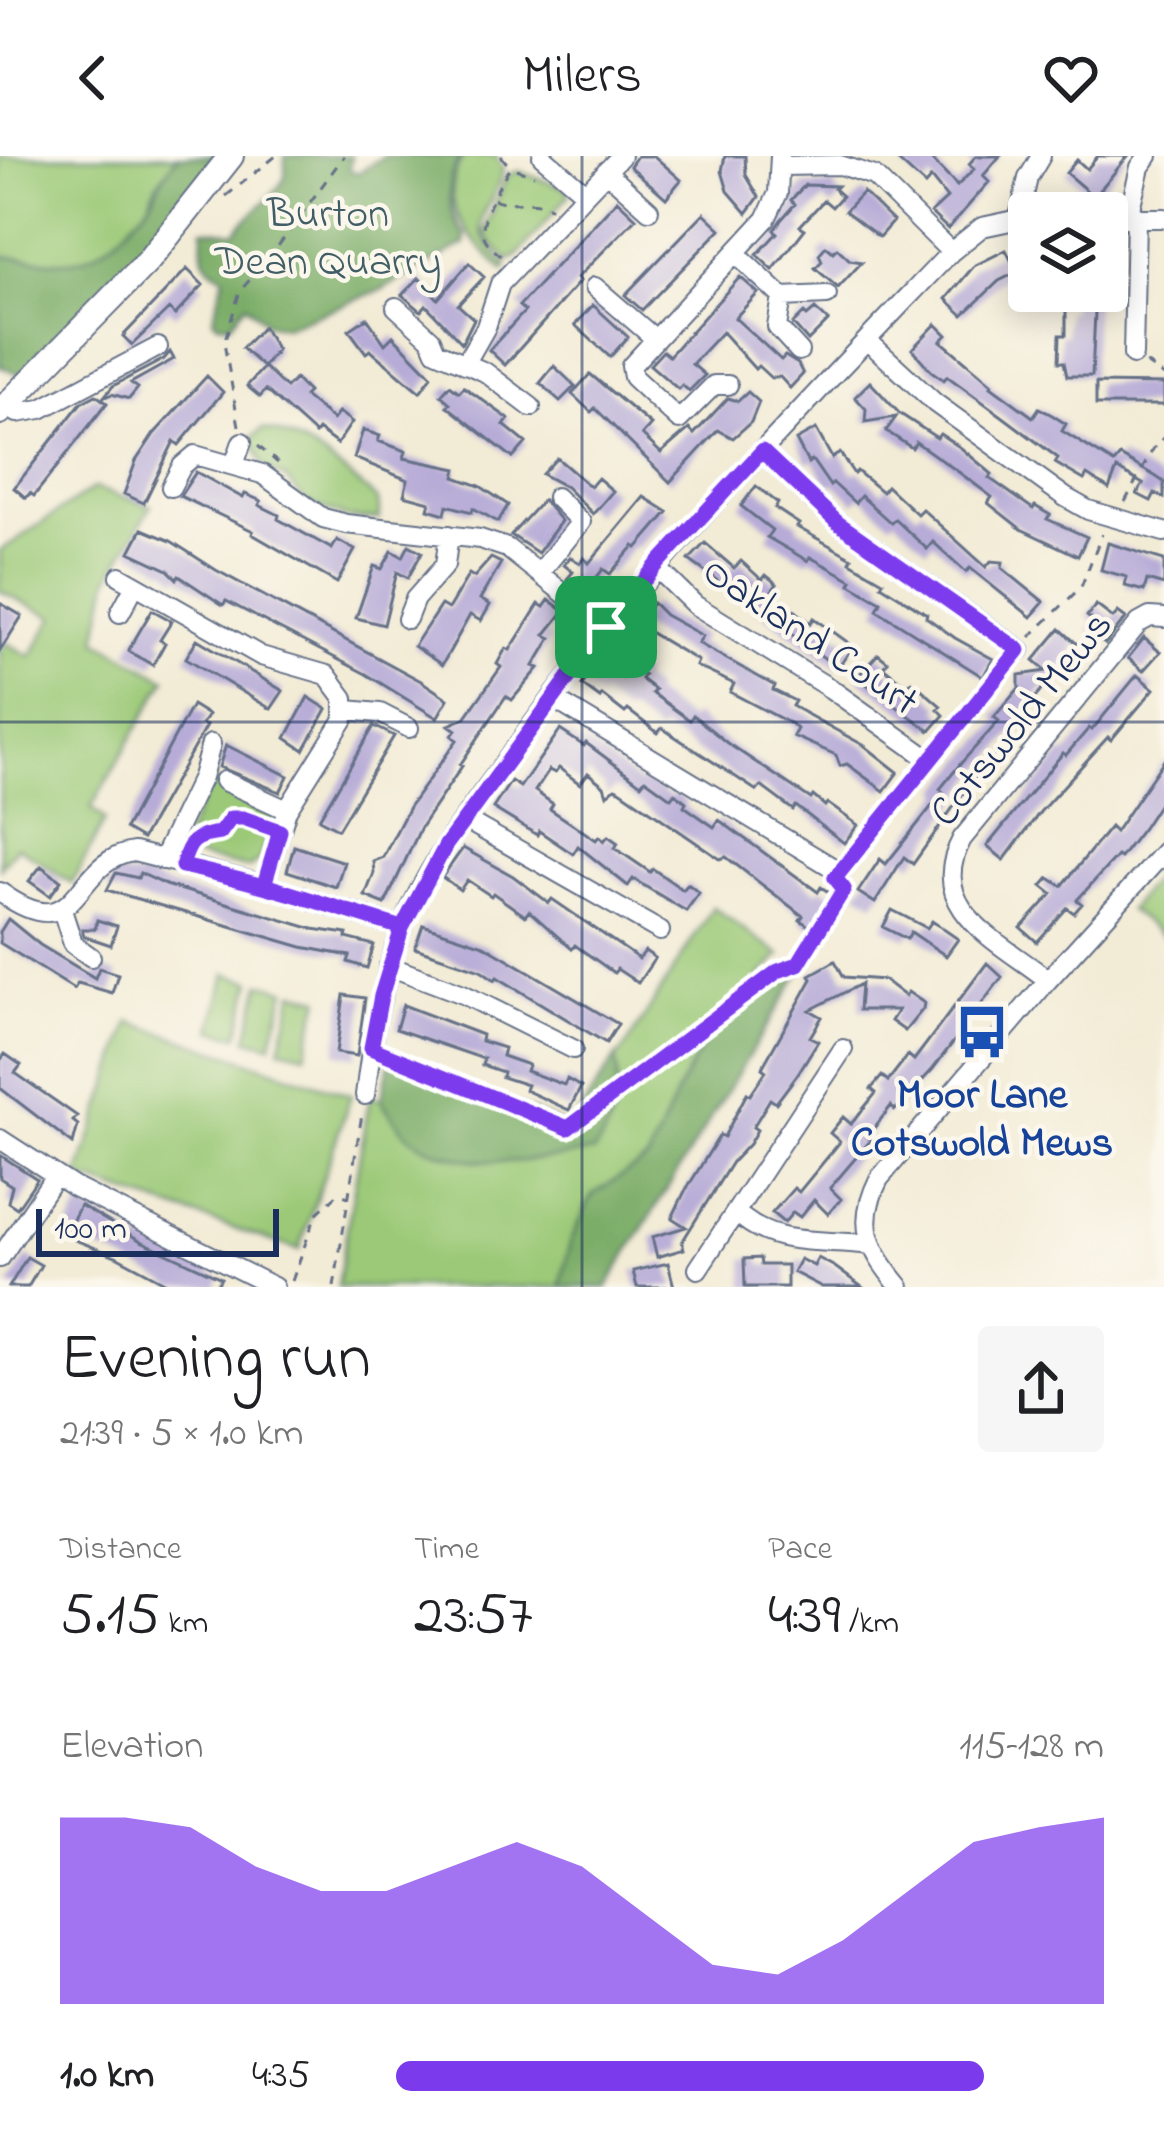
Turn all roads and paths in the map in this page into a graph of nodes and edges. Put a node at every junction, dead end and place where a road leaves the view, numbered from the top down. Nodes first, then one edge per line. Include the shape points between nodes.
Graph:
1 (231, 156) edge
2 (276, 156) edge
3 (344, 156) edge
4 (501, 156) edge
5 (621, 156) edge
6 (1041, 156) edge
7 (1148, 156) edge
8 (781, 161) edge
9 (539, 166) edge
10 (510, 167) junction
11 (606, 171) junction
12 (1027, 192) edge
13 (585, 193) junction
14 (494, 199) junction
15 (192, 208) junction
16 (649, 210) dead end
17 (562, 217) junction
18 (1128, 218) edge
19 (1136, 218) junction
20 (1164, 218) edge
21 (1008, 221) edge
22 (951, 252) junction
23 (735, 253) junction
24 (515, 269) junction
25 (595, 287) dead end
26 (782, 296) junction
27 (827, 296) dead end
28 (396, 307) dead end
29 (653, 338) junction
30 (867, 340) junction
31 (158, 346) dead end
32 (799, 351) dead end
33 (1133, 355) joint
34 (465, 364) junction
35 (1164, 376) edge
36 (728, 385) dead end
37 (531, 407) dead end
38 (3, 409) edge
39 (1164, 437) edge
40 (242, 442) joint
41 (762, 451) junction
42 (234, 465) junction
43 (171, 487) dead end
44 (556, 497) dead end
45 (1116, 518) junction
46 (1164, 532) edge
47 (449, 535) junction
48 (656, 566) junction
49 (541, 572) junction
50 (120, 613) dead end
51 (1164, 618) edge
52 (407, 619) dead end
53 (606, 627) junction
54 (1019, 650) junction
55 (552, 698) junction
56 (346, 710) junction
57 (409, 728) dead end
58 (212, 744) dead end
59 (929, 759) junction
60 (224, 781) dead end
61 (287, 810) junction
62 (464, 819) junction
63 (280, 831) junction
64 (1164, 852) edge
65 (162, 860) junction
66 (182, 866) junction
67 (840, 872) junction
68 (264, 885) junction
69 (2, 898) edge
70 (619, 909) junction
71 (62, 910) junction
72 (608, 927) dead end
73 (402, 928) junction
74 (660, 931) dead end
75 (91, 957) dead end
76 (389, 966) junction
77 (1048, 980) junction
78 (553, 1038) junction
79 (573, 1049) dead end
80 (843, 1049) dead end
81 (543, 1058) dead end
82 (367, 1061) junction
83 (365, 1095) joint
84 (0, 1139) edge
85 (55, 1176) junction
86 (348, 1197) junction
87 (736, 1212) junction
88 (870, 1245) junction
89 (0, 1258) edge
90 (709, 1263) dead end
91 (283, 1284) edge
92 (334, 1287) edge
93 (900, 1287) edge

1 - 15 main road
2 - 15 path via 209,211
3 - 40 path via 240,291 224,343
4 - 10 path
5 - 11 street
6 - 12 street
7 - 19 street via 1130,208
8 - 22 street via 874,176
8 - 23 street via 773,206
9 - 10 path
9 - 13 street
10 - 14 path
11 - 13 street
11 - 16 street
13 - 17 street
14 - 17 path via 546,203
14 - 24 path via 483,238
15 - 38 main road
17 - 24 street
18 - 19 street
19 - 20 street
19 - 33 street
21 - 22 street via 982,227
22 - 30 street
23 - 26 street
23 - 29 street
24 - 34 street via 500,284
25 - 29 street
26 - 27 street
26 - 32 street via 777,327
28 - 34 street via 436,351
29 - 36 street via 631,366 633,377 679,421 714,385
30 - 41 street
30 - 45 street via 935,404 1065,497
31 - 38 street via 41,409
33 - 35 path
34 - 37 street
39 - 45 path
40 - 42 street
41 - 48 street
41 - 54 street via 838,523
42 - 43 street via 195,455
42 - 47 street via 273,480 323,518
44 - 49 street via 581,522
45 - 46 street
45 - 54 path via 1081,586
47 - 49 street via 507,548
47 - 52 street via 445,565
48 - 53 street
48 - 59 street, Oakland Court via 695,605
49 - 53 street
50 - 56 street via 128,581 261,656 326,675
51 - 77 street, Cotswold Mews via 1139,623 952,858 953,899
53 - 55 street
54 - 59 path
55 - 62 street
55 - 67 street
56 - 57 street via 380,713
56 - 61 street
58 - 65 street
59 - 67 path
60 - 61 street
61 - 63 street
62 - 70 street
62 - 73 street
63 - 66 path via 231,818 220,833 188,844
63 - 68 street
64 - 77 street
65 - 66 street
65 - 71 street via 114,854
66 - 68 street
67 - 82 path via 835,878 844,889 798,964 568,1128
68 - 73 street
69 - 71 street via 32,911
70 - 72 street
70 - 74 street
71 - 75 street via 74,944
73 - 76 street
76 - 78 street
76 - 82 street
77 - 88 street via 886,1168 871,1200
78 - 79 street
78 - 81 street
80 - 87 street
82 - 83 street
83 - 86 path
84 - 85 street
85 - 89 street
85 - 91 street
86 - 91 path via 339,1193 316,1214
86 - 92 path
87 - 88 street via 778,1238
87 - 90 street
88 - 93 street

